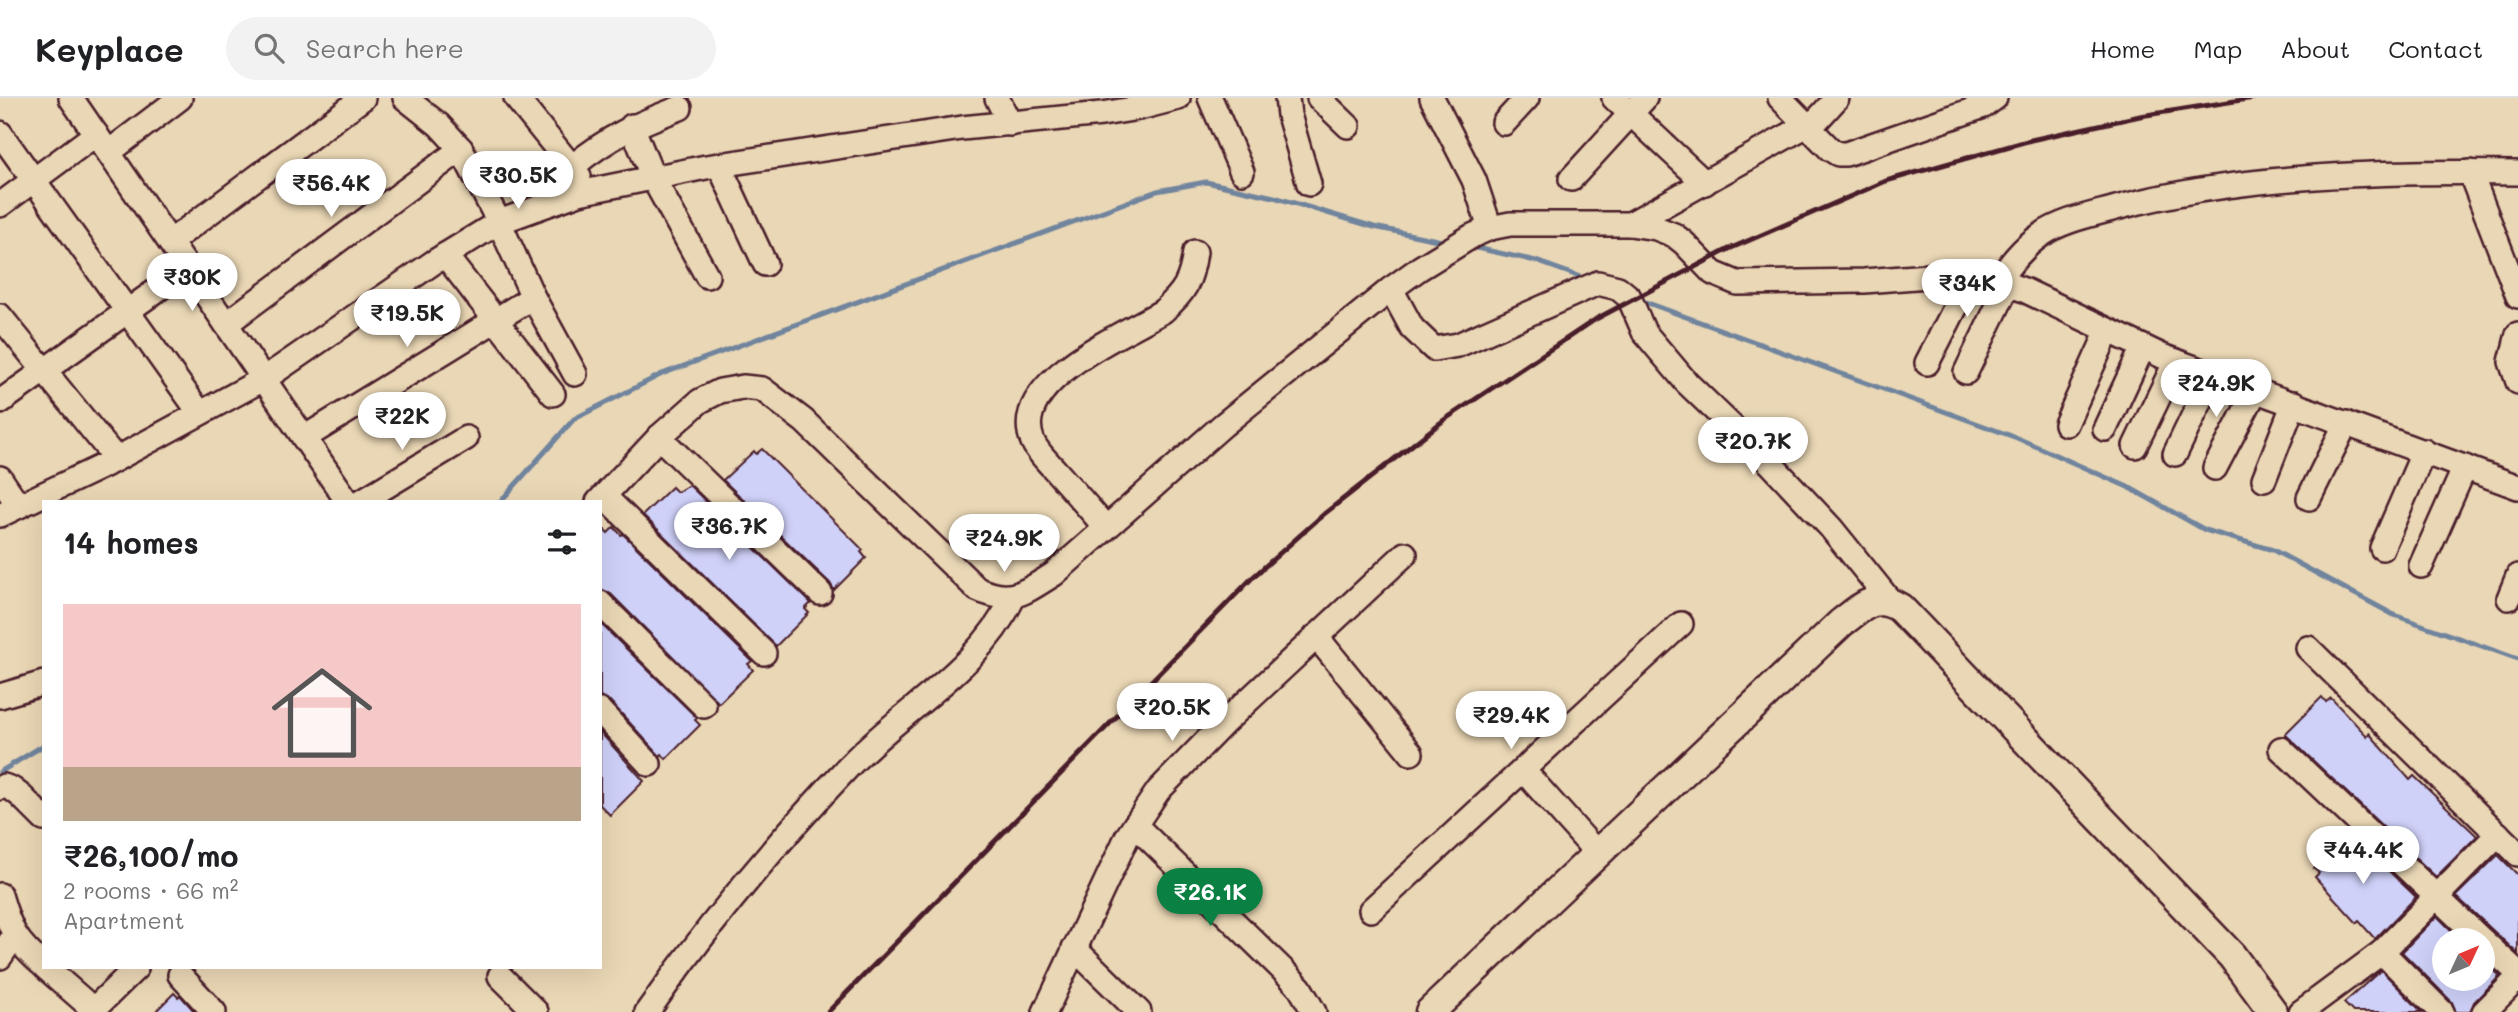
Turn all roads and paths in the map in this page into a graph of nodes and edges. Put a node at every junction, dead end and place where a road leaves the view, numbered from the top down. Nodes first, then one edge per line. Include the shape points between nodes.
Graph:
1 (71, 98) edge
2 (180, 98) edge
3 (363, 98) edge
4 (405, 98) edge
5 (516, 98) edge
6 (997, 98) edge
7 (1178, 98) edge
8 (1210, 98) edge
9 (1287, 98) edge
10 (1319, 98) edge
11 (1432, 98) edge
12 (1527, 98) edge
13 (1780, 98) edge
14 (1837, 98) edge
15 (1995, 98) edge
16 (1630, 103) edge
17 (1075, 107) edge
18 (680, 108) dead end
19 (1504, 123) dead end
20 (1010, 124) junction
21 (632, 126) junction
22 (1348, 126) dead end
23 (1807, 126) junction
24 (0, 133) edge
25 (102, 143) junction
26 (461, 149) junction
27 (719, 165) junction
28 (573, 166) junction
29 (1242, 172) dead end
30 (2470, 172) junction
31 (2518, 173) edge
32 (653, 178) junction
33 (1571, 179) dead end
34 (34, 180) junction
35 (1705, 183) junction
36 (1309, 184) dead end
37 (588, 191) junction
38 (0, 205) edge
39 (499, 222) junction
40 (1630, 225) junction
41 (1481, 232) junction
42 (170, 242) junction
43 (1195, 252) dead end
44 (445, 255) junction
45 (765, 264) dead end
46 (188, 268) junction
47 (707, 276) dead end
48 (1971, 277) junction
49 (2003, 283) junction
50 (1391, 289) junction
51 (2518, 296) edge
52 (533, 297) junction
53 (127, 311) junction
54 (0, 316) edge
55 (496, 320) junction
56 (226, 324) junction
57 (2108, 331) junction
58 (2518, 334) edge
59 (2143, 347) junction
60 (2176, 361) junction
61 (1927, 363) dead end
62 (44, 370) junction
63 (1966, 372) dead end
64 (575, 374) dead end
65 (2213, 375) junction
66 (264, 379) junction
67 (2518, 382) edge
68 (2256, 390) junction
69 (553, 394) dead end
70 (0, 402) edge
71 (2294, 403) junction
72 (200, 413) junction
73 (2346, 422) junction
74 (2066, 424) dead end
75 (2105, 429) dead end
76 (659, 437) junction
77 (304, 438) junction
78 (466, 438) dead end
79 (2135, 446) dead end
80 (2424, 451) junction
81 (2175, 454) dead end
82 (116, 458) junction
83 (2465, 467) junction
84 (2216, 468) dead end
85 (0, 478) edge
86 (2264, 479) dead end
87 (2518, 486) edge
88 (2309, 498) dead end
89 (601, 499) edge
90 (347, 500) edge
91 (363, 500) edge
92 (10, 511) edge
93 (1106, 528) junction
94 (2382, 548) dead end
95 (1405, 554) dead end
96 (2421, 566) dead end
97 (2518, 576) edge
98 (820, 593) dead end
99 (1014, 596) junction
100 (2509, 598) dead end
101 (1890, 601) junction
102 (602, 605) edge
103 (1681, 624) dead end
104 (1316, 636) junction
105 (2308, 648) dead end
106 (764, 653) dead end
107 (42, 684) edge
108 (0, 696) edge
109 (704, 706) dead end
110 (602, 713) edge
111 (2281, 748) dead end
112 (1411, 752) dead end
113 (649, 764) dead end
114 (1523, 770) junction
115 (0, 788) edge
116 (42, 817) edge
117 (1135, 825) junction
118 (2498, 834) junction
119 (1597, 853) junction
120 (2518, 854) edge
121 (0, 895) edge
122 (2436, 898) junction
123 (1371, 910) dead end
124 (2470, 928) edge
125 (14, 936) junction
126 (1074, 948) junction
127 (2382, 952) junction
128 (2496, 953) edge
129 (0, 957) edge
130 (42, 964) edge
131 (47, 969) edge
132 (135, 969) edge
133 (180, 975) dead end
134 (2518, 975) edge
135 (500, 976) dead end
136 (93, 1011) edge
137 (214, 1012) edge
138 (536, 1012) edge
139 (648, 1012) edge
140 (1045, 1012) edge
141 (1139, 1012) edge
142 (1314, 1012) edge
143 (1430, 1012) edge
144 (2273, 1012) edge
145 (2301, 1012) edge
146 (2442, 1012) edge
147 (2484, 1012) edge

1 - 25 street
2 - 25 street
3 - 42 street
4 - 26 street
5 - 28 street
6 - 20 street
7 - 17 street via 1139,108
8 - 29 street
9 - 36 street
10 - 22 street
11 - 41 street via 1474,180
12 - 19 street
13 - 23 street
14 - 23 street
15 - 23 street via 1984,106 1846,154 1830,149
16 - 33 street
16 - 35 street
17 - 20 street
18 - 21 street
20 - 27 street
21 - 28 street
21 - 32 street
23 - 35 street
24 - 34 street
25 - 34 street
25 - 42 street
26 - 39 street
26 - 56 street
27 - 32 street
27 - 45 street
28 - 37 street
30 - 31 street
30 - 49 street via 2337,176 2145,200 2053,228 2028,245
30 - 51 street
32 - 37 street
32 - 47 street
34 - 38 street
34 - 53 street
35 - 40 street
37 - 39 street
39 - 44 street
39 - 52 street
40 - 41 street via 1531,223
40 - 48 street via 1674,235 1713,273 1737,283
41 - 50 street
42 - 46 street
43 - 93 street via 1189,282 1175,301 1061,372 1042,392 1032,412 1030,432 1038,451
44 - 55 street
44 - 66 street
46 - 53 street
46 - 56 street
48 - 49 street
48 - 61 street
49 - 57 street
49 - 63 street
50 - 93 street via 1223,425
50 - 101 street via 1412,328 1434,349 1458,345 1598,283 1618,288 1629,297 1644,332 1687,383 1831,528
52 - 55 street
52 - 64 street
53 - 62 street
53 - 72 street
54 - 62 street
55 - 69 street
55 - 77 street
56 - 66 street
57 - 59 street
57 - 74 street
58 - 67 street via 2511,362
59 - 60 street
59 - 75 street
60 - 65 street
60 - 79 street
62 - 70 street
62 - 82 street
65 - 68 street
65 - 81 street
66 - 72 street
66 - 77 street
68 - 71 street
68 - 84 street
71 - 73 street
71 - 86 street
72 - 82 street
73 - 80 street
73 - 88 street
76 - 89 street
76 - 98 street
76 - 99 street via 700,401 720,391 762,389 804,421 977,589 995,597
77 - 90 street
78 - 91 street
80 - 83 street
80 - 94 street
82 - 92 street
83 - 87 street
83 - 96 street
85 - 92 street
89 - 106 street
93 - 99 street via 1054,574
95 - 104 street
97 - 100 street
99 - 139 street via 977,653 851,764 812,807 707,930
101 - 119 street via 1869,602 1841,623
101 - 144 street via 2232,956
102 - 109 street
103 - 114 street
104 - 112 street
104 - 117 street via 1179,767
105 - 118 street
107 - 108 street
110 - 113 street
111 - 122 street
114 - 119 street
114 - 123 street
115 - 116 street via 12,789
117 - 126 street
117 - 142 street via 1276,962
118 - 120 street
118 - 122 street
119 - 143 street
121 - 125 street
122 - 124 street
122 - 127 street
125 - 129 street
125 - 130 street
126 - 140 street
126 - 141 street
127 - 145 street
127 - 146 street
128 - 134 street
131 - 136 street
132 - 136 street
133 - 137 street
134 - 147 street
135 - 138 street

